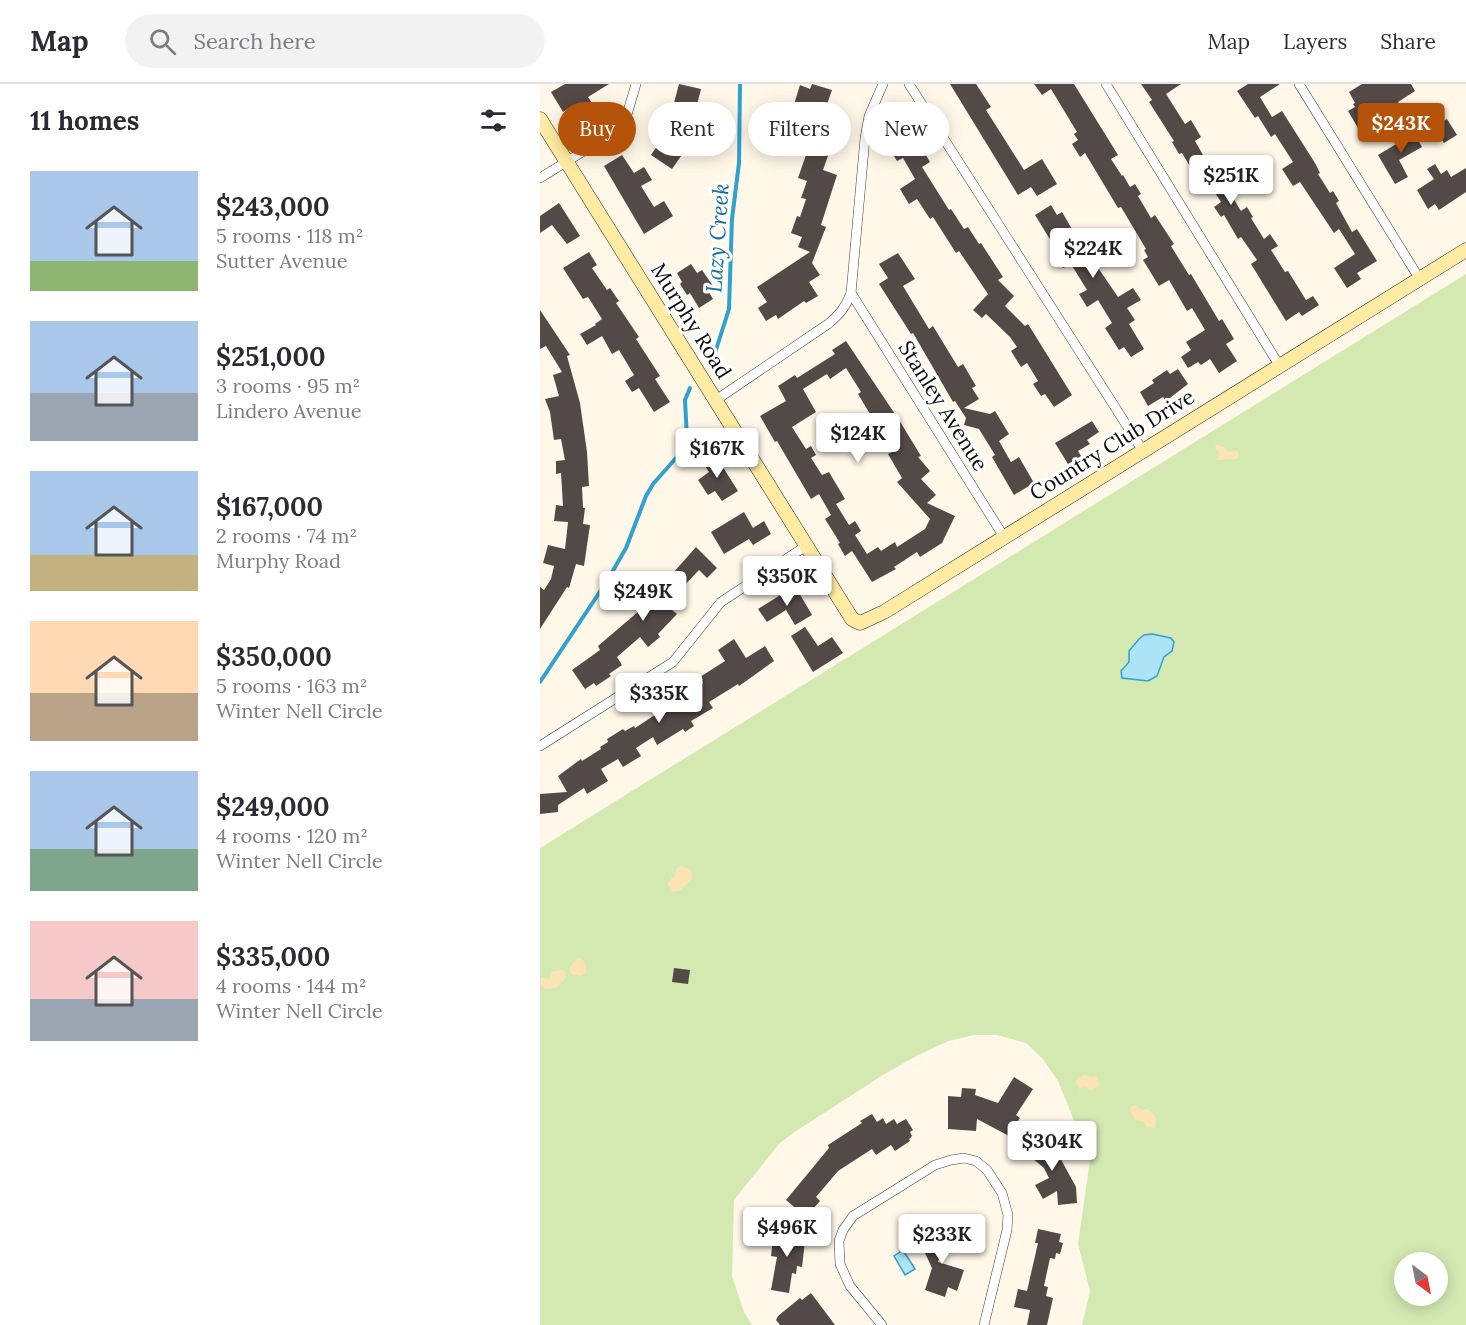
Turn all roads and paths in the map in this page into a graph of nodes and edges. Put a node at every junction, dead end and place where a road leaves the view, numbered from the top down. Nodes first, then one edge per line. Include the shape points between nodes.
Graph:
1 (636, 84) edge
2 (883, 84) edge
3 (909, 84) edge
4 (1106, 84) edge
5 (1299, 84) edge
6 (540, 119) edge
7 (566, 161) junction
8 (540, 178) edge
9 (1466, 250) edge
10 (1419, 278) junction
11 (851, 293) junction
12 (1279, 365) junction
13 (716, 400) junction
14 (1143, 450) junction
15 (1004, 537) junction
16 (807, 546) junction
17 (540, 746) edge
18 (882, 1325) edge
19 (984, 1325) edge

1 - 7 street via 626,118 613,133
2 - 11 street via 869,116 865,138
3 - 14 street
4 - 12 street
5 - 10 street
6 - 7 street, Murphy Road
7 - 8 street
7 - 13 street, Murphy Road
9 - 10 street, Country Club Drive
10 - 12 street, Country Club Drive
11 - 13 street via 846,306 828,324
11 - 15 street, Stanley Avenue
12 - 14 street, Country Club Drive
13 - 16 street, Murphy Road
14 - 15 street, Country Club Drive
15 - 16 street, Country Club Drive via 860,623 852,619
16 - 17 street via 721,602 682,653 662,671
18 - 19 street via 844,1276 839,1253 843,1230 853,1216 935,1165 964,1158 987,1170 1002,1193 1008,1215

